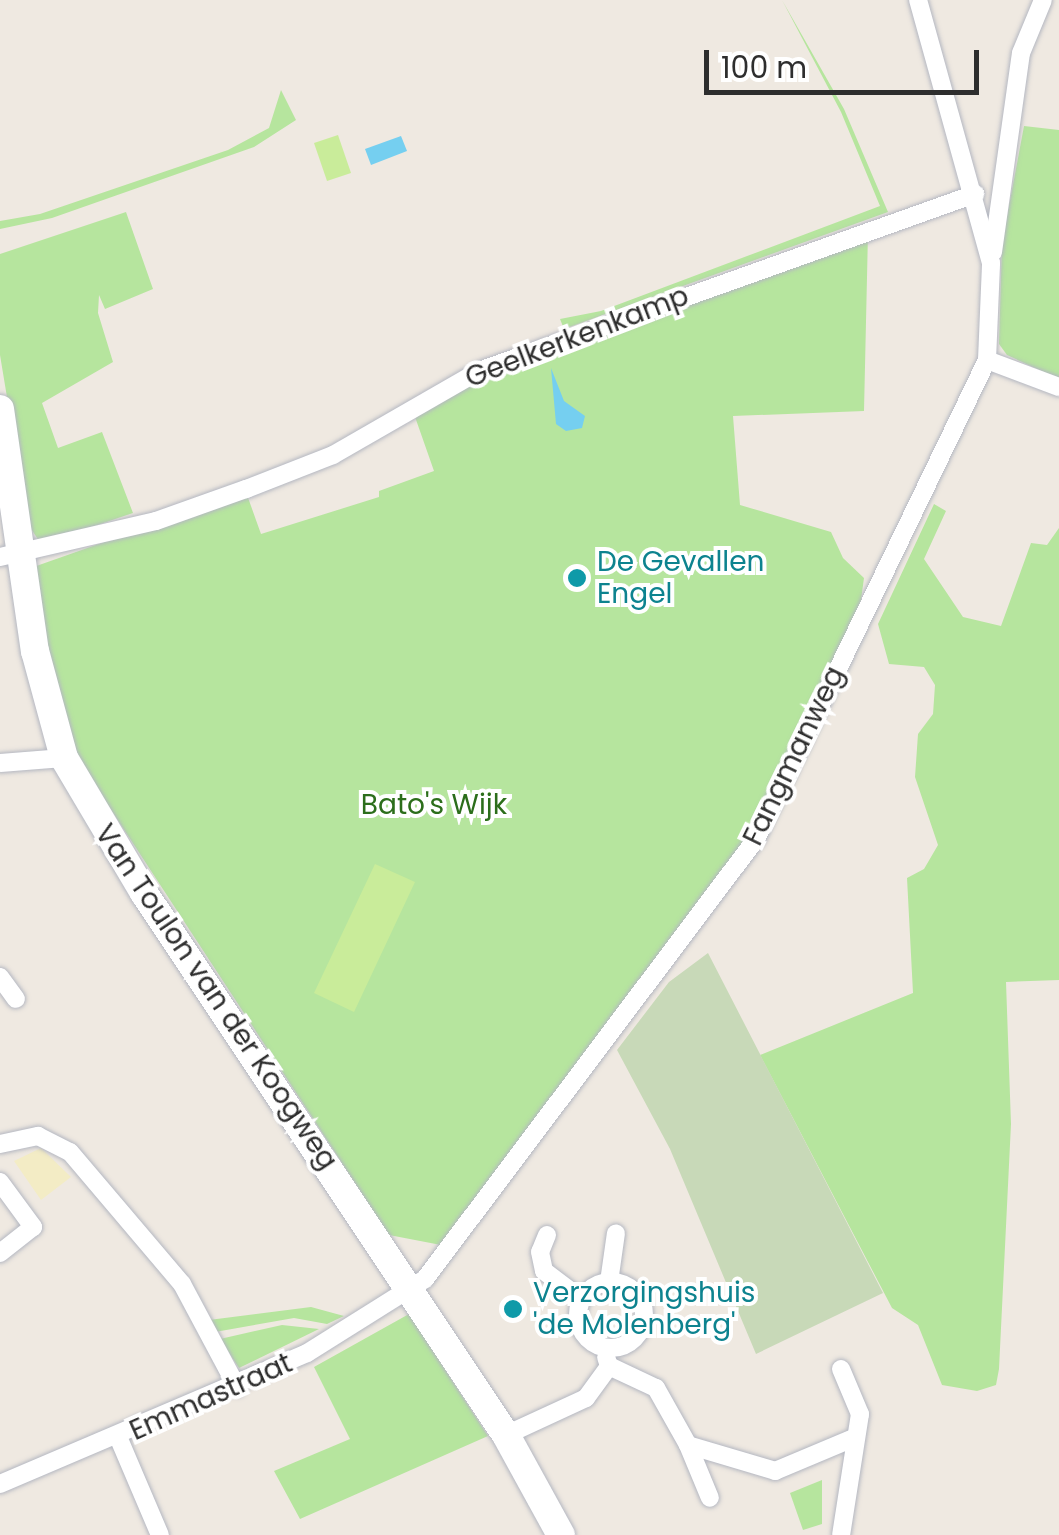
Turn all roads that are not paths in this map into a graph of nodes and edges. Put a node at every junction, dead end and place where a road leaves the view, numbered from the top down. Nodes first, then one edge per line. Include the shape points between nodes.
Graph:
1 (918, 0) edge
2 (1043, 0) edge
3 (975, 194) junction
4 (992, 263) junction
5 (987, 360) junction
6 (1059, 386) edge
7 (0, 409) edge
8 (9, 557) edge
9 (64, 758) junction
10 (0, 763) edge
11 (0, 977) edge
12 (16, 1000) dead end
13 (0, 1144) edge
14 (0, 1182) edge
15 (616, 1233) dead end
16 (547, 1234) dead end
17 (0, 1254) edge
18 (609, 1282) junction
19 (410, 1288) junction
20 (582, 1300) junction
21 (603, 1347) junction
22 (609, 1366) junction
23 (840, 1368) dead end
24 (236, 1387) junction
25 (506, 1435) junction
26 (119, 1439) junction
27 (852, 1439) junction
28 (688, 1446) junction
29 (0, 1484) edge
30 (710, 1498) dead end
31 (160, 1535) edge
32 (560, 1535) edge
33 (841, 1535) edge

1 - 3 street, Fangmanweg
2 - 4 street, Fangmanweg via 1021,53
3 - 4 street, Fangmanweg
3 - 8 street, Geelkerkenkamp via 479,371 306,466 156,521
4 - 5 street, Fangmanweg
5 - 6 street
5 - 19 street, Fangmanweg via 756,839 568,1094 425,1279
7 - 8 street, Van Toulon van der Koogweg
8 - 9 street, Van Toulon van der Koogweg
9 - 10 street
9 - 19 street, Van Toulon van der Koogweg via 166,926
11 - 12 street
13 - 24 street via 38,1136 70,1152 182,1284
14 - 17 street via 33,1227
15 - 18 street
16 - 20 street via 540,1252 544,1271
18 - 20 street
18 - 21 street via 631,1288 644,1318 625,1344
19 - 24 street, Emmastraat via 340,1335
19 - 25 street, Van Toulon van der Koogweg
20 - 21 street via 581,1328
21 - 22 street
22 - 25 street via 586,1398
22 - 28 street via 656,1388
23 - 27 street via 860,1414
24 - 26 street, Emmastraat
25 - 32 street, Van Toulon van der Koogweg
26 - 29 street, Emmastraat
26 - 31 street
27 - 28 street via 775,1471
27 - 33 street
28 - 30 street

